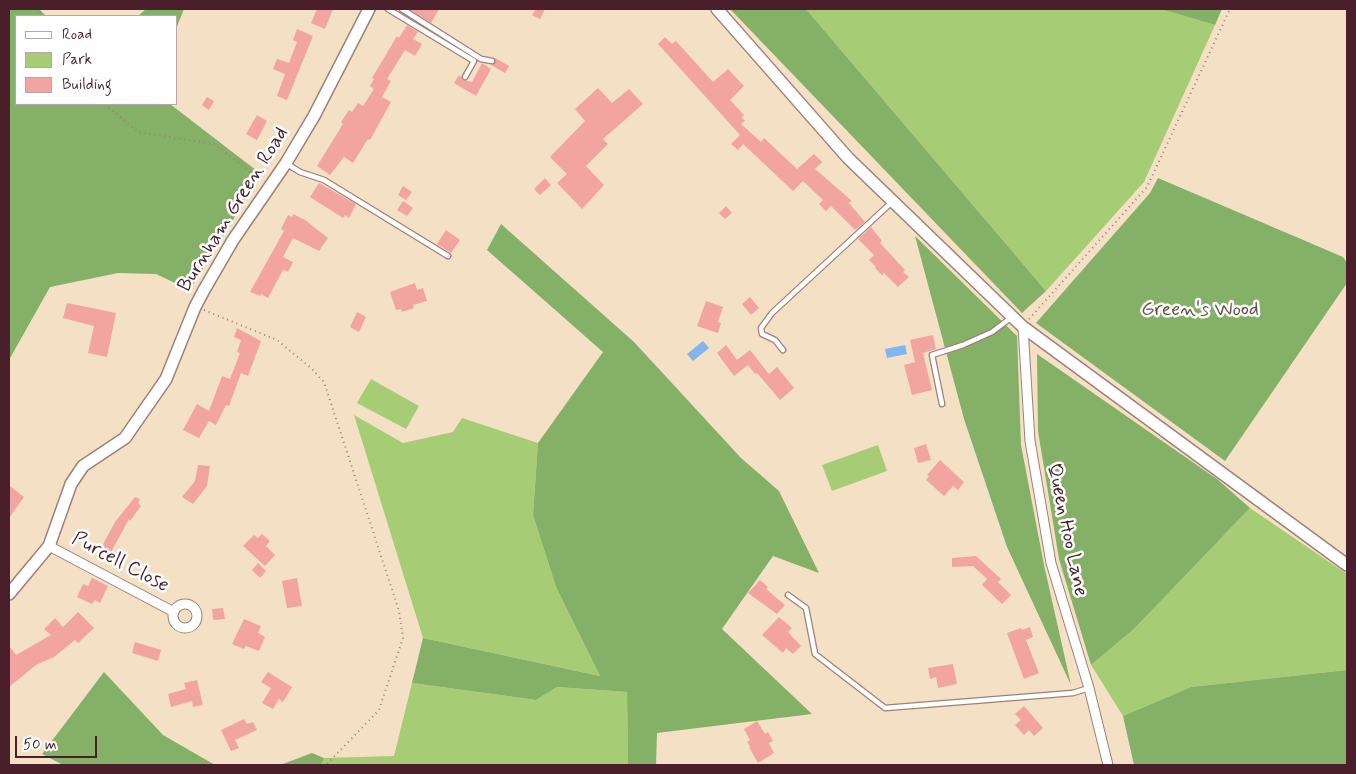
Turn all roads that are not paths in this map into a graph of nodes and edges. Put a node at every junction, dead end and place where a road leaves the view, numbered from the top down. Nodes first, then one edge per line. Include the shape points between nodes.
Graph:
1 (369, 9) edge
2 (388, 9) edge
3 (402, 9) edge
4 (717, 9) edge
5 (492, 61) dead end
6 (465, 77) dead end
7 (286, 163) junction
8 (894, 201) junction
9 (448, 256) dead end
10 (1013, 317) junction
11 (1023, 327) junction
12 (783, 350) dead end
13 (942, 404) dead end
14 (49, 546) junction
15 (1347, 565) edge
16 (9, 594) edge
17 (788, 595) dead end
18 (174, 612) dead end
19 (1088, 688) junction
20 (1108, 765) edge

1 - 7 street, Burnham Green Road
2 - 6 lane via 474,61
3 - 5 lane via 481,59
4 - 8 street via 848,158
7 - 9 lane via 324,180
7 - 14 street, Burnham Green Road via 233,240 195,307 166,378 125,438 83,466 75,478 61,507
8 - 10 street
8 - 12 lane via 772,313 760,328 762,334 775,340
10 - 11 street
10 - 13 lane via 992,332 932,355
11 - 15 street
11 - 19 street, Queen Hoo Lane via 1030,441 1051,563
14 - 16 street, Burnham Green Road
14 - 18 street, Purcell Close
17 - 19 lane via 806,608 815,654 885,708 1073,693
19 - 20 street, Queen Hoo Lane

